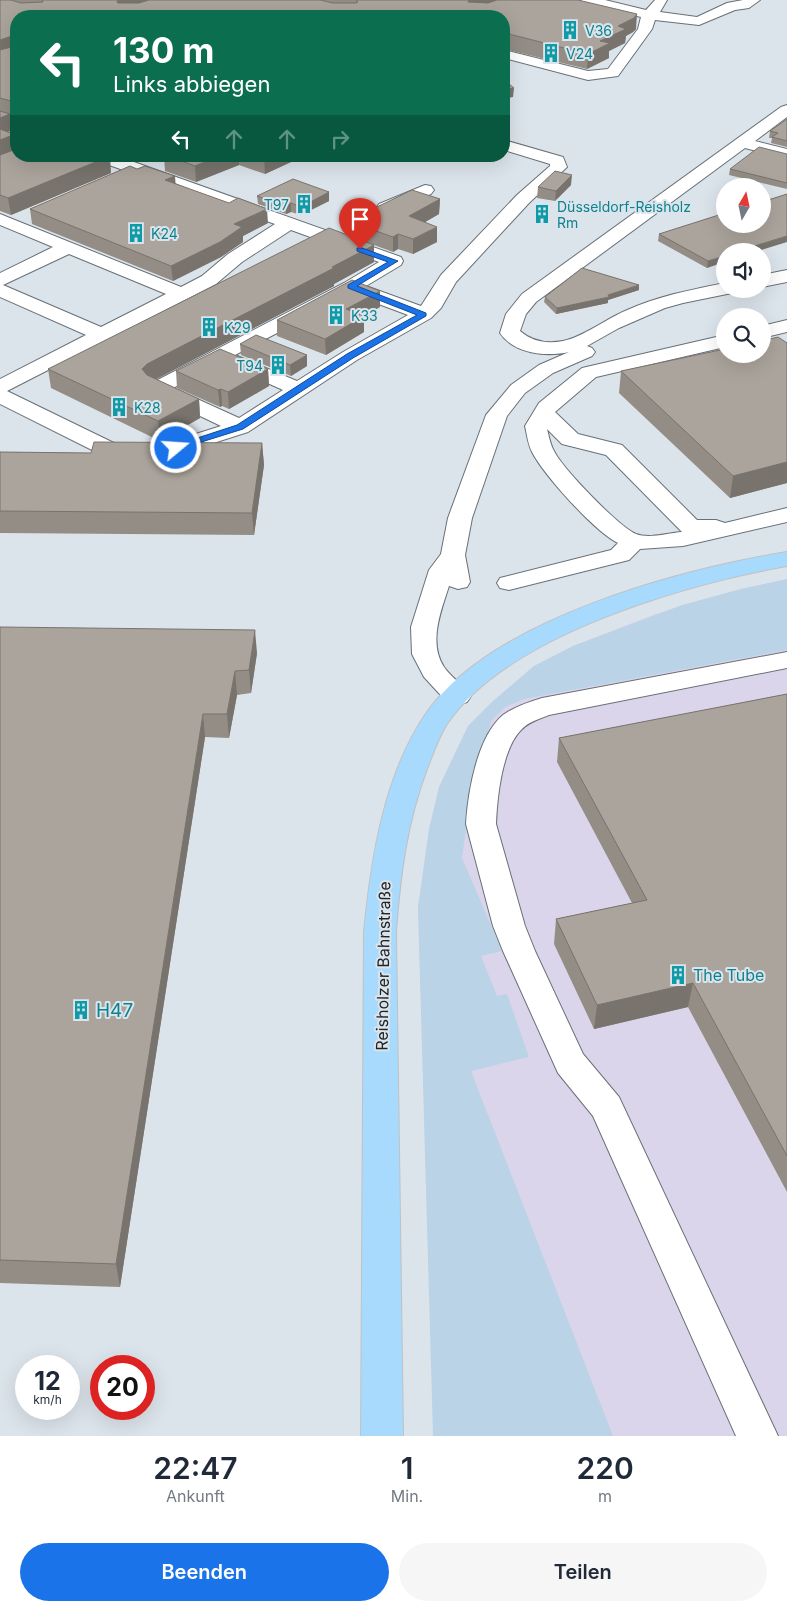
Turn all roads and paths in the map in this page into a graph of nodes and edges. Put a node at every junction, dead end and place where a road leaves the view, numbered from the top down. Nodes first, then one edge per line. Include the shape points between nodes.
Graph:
1 (588, 0) edge
2 (662, 0) edge
3 (753, 0) edge
4 (649, 15) junction
5 (510, 56) edge
6 (787, 110) edge
7 (742, 142) junction
8 (510, 148) edge
9 (787, 154) edge
10 (117, 162) edge
11 (152, 162) edge
12 (130, 167) edge
13 (96, 175) edge
14 (425, 190) dead end
15 (8, 216) edge
16 (366, 217) edge
17 (288, 224) junction
18 (350, 225) dead end
19 (325, 237) junction
20 (69, 247) junction
21 (787, 276) edge
22 (771, 279) edge
23 (0, 280) edge
24 (351, 287) junction
25 (0, 290) edge
26 (716, 291) edge
27 (182, 294) junction
28 (424, 314) junction
29 (634, 314) junction
30 (787, 326) edge
31 (771, 330) edge
32 (102, 335) junction
33 (256, 336) junction
34 (716, 343) edge
35 (282, 346) edge
36 (220, 355) junction
37 (308, 356) edge
38 (333, 367) junction
39 (2, 387) edge
40 (299, 389) junction
41 (544, 412) junction
42 (240, 427) junction
43 (787, 515) edge
44 (737, 528) junction
45 (633, 542) junction
46 (453, 555) junction
47 (787, 559) edge
48 (458, 582) dead end
49 (509, 583) dead end
50 (787, 660) edge
51 (457, 696) junction
52 (382, 1436) edge
53 (757, 1436) edge

1 - 4 lane
2 - 4 lane
3 - 4 lane via 699,22
4 - 5 lane via 645,29 613,73 588,76
6 - 7 lane
7 - 9 lane
7 - 29 lane via 520,306 510,333 522,343 534,347 557,348 573,345
8 - 28 lane via 557,161 559,167 523,199 448,279
10 - 12 lane
11 - 12 lane
12 - 13 lane
12 - 17 lane
14 - 16 lane
15 - 20 lane
17 - 19 lane
17 - 27 lane via 235,258 209,280
18 - 19 lane
19 - 24 lane via 394,261
20 - 23 lane
20 - 27 lane
21 - 22 lane
24 - 28 lane
24 - 33 lane
25 - 32 lane
26 - 29 lane via 667,301
27 - 32 lane
28 - 38 lane
29 - 46 lane via 639,322 631,329 546,369 518,389 497,414 460,518
30 - 31 lane
32 - 39 lane
33 - 35 lane
33 - 36 lane
34 - 41 lane via 589,372
36 - 40 lane
36 - 42 lane via 157,388
37 - 38 lane
38 - 40 lane
39 - 42 lane via 116,453 160,453
40 - 42 lane
41 - 44 lane via 570,439 614,450 691,527
41 - 45 lane via 536,426 540,446 595,512 616,533
43 - 44 lane
44 - 45 lane via 695,537
45 - 49 lane via 620,555
46 - 48 lane
46 - 51 lane via 441,570 424,627 425,654 433,672
47 - 51 main road, Reisholzer Bahnstraße via 684,582 559,627 514,650 475,678
50 - 53 lane via 542,707 522,716 509,725 494,753 481,810 481,824 519,951 570,1063 607,1106
51 - 52 main road, Reisholzer Bahnstraße via 424,740 410,774 398,807 384,883 380,932

